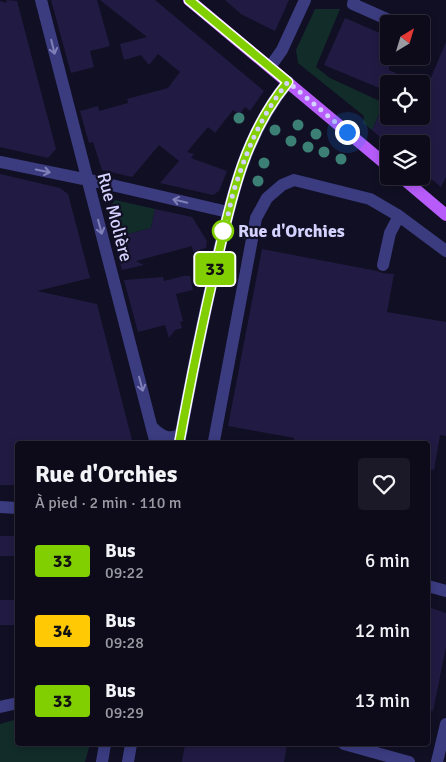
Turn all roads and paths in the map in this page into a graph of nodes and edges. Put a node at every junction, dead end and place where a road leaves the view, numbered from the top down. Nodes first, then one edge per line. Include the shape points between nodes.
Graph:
1 (40, 0) edge
2 (189, 0) edge
3 (305, 0) edge
4 (350, 1) edge
5 (380, 15) edge
6 (270, 67) junction
7 (288, 82) junction
8 (380, 159) edge
9 (0, 162) edge
10 (87, 180) junction
11 (411, 185) edge
12 (228, 212) junction
13 (446, 215) edge
14 (399, 216) junction
15 (446, 251) edge
16 (383, 265) dead end
17 (152, 427) junction
18 (182, 430) junction
19 (155, 441) edge
20 (180, 441) edge
21 (214, 441) edge
22 (0, 508) edge
23 (15, 508) edge
24 (430, 587) edge
25 (446, 591) edge
26 (15, 704) edge
27 (0, 708) edge
28 (446, 724) edge
29 (105, 746) edge
30 (131, 746) edge
31 (351, 746) edge
32 (102, 762) edge
33 (128, 762) edge
34 (409, 762) edge
35 (437, 762) edge

1 -> 10 street, Rue Molière
2 - 6 main road
3 - 6 street via 282,50
4 - 5 street
6 - 7 main road
7 - 8 main road
7 - 12 street via 262,119
9 -> 10 street
12 -> 10 street
10 -> 17 street, Rue Molière
11 - 13 main road
12 - 18 street
14 - 15 street
14 - 16 street via 390,233
14 - 21 street via 370,199 294,180 267,198 256,218
17 - 18 street via 170,438 178,436
17 - 19 street, Rue Molière
18 - 20 street
22 - 23 street
24 - 25 street
26 - 27 street
28 - 35 street
29 - 32 street
30 - 33 street
31 - 34 street

